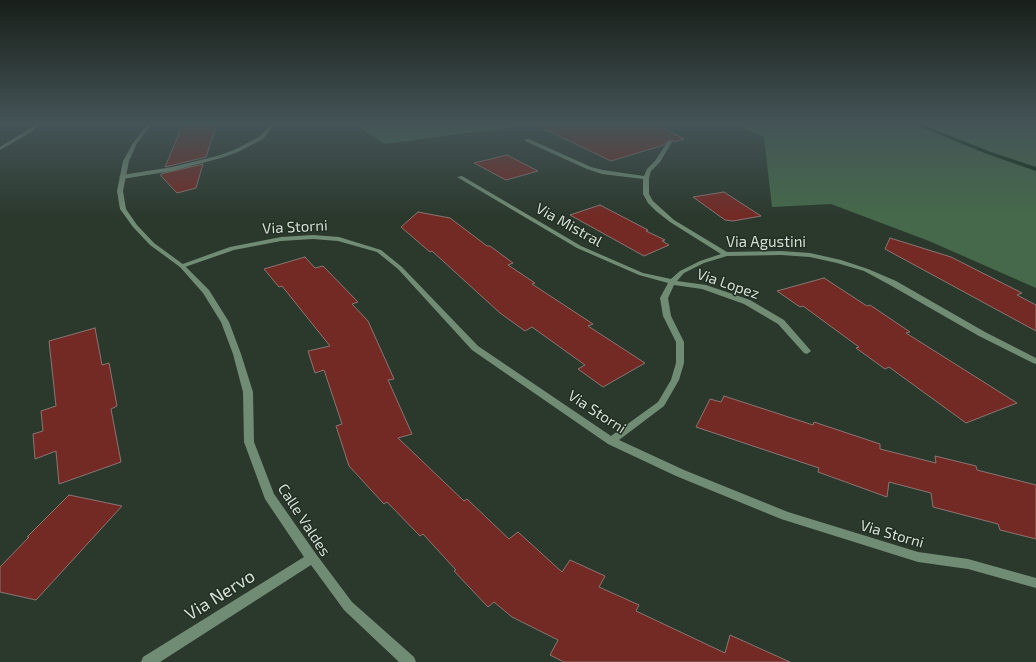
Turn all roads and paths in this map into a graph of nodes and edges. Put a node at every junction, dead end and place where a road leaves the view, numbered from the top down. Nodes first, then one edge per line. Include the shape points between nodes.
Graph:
1 (129, 155) edge
2 (225, 155) edge
3 (561, 155) edge
4 (662, 155) edge
5 (122, 177) junction
6 (460, 177) dead end
7 (646, 178) junction
8 (726, 254) junction
9 (182, 266) junction
10 (672, 282) junction
11 (807, 351) dead end
12 (1036, 361) edge
13 (612, 441) junction
14 (312, 558) junction
15 (1036, 583) edge
16 (148, 662) edge
17 (409, 662) edge

1 - 5 street, Calle Valdes
2 - 5 street via 172,169
3 - 7 street via 595,170
4 - 7 street via 649,170
5 - 9 street, Calle Valdes via 120,191 123,209 152,244
6 - 10 street, Via Mistral via 579,247 641,274
7 - 8 street via 646,194 658,210
8 - 10 street, Via Agustini via 682,272
8 - 12 street, Via Agustini via 810,255 866,270
9 - 13 street, Via Storni via 232,248 281,239 339,239 379,251 400,268 475,348
9 - 14 street, Calle Valdes via 206,292 225,322 248,392 249,442 269,496
10 - 11 street, Via Lopez via 703,287 747,302 781,322
10 - 13 street, Via Agustini via 664,298 667,316 680,342 680,362 674,380 662,404
13 - 15 street, Via Storni via 680,473 785,516 918,557 968,564
14 - 16 street, Via Nervo
14 - 17 street, Calle Valdes via 348,606

